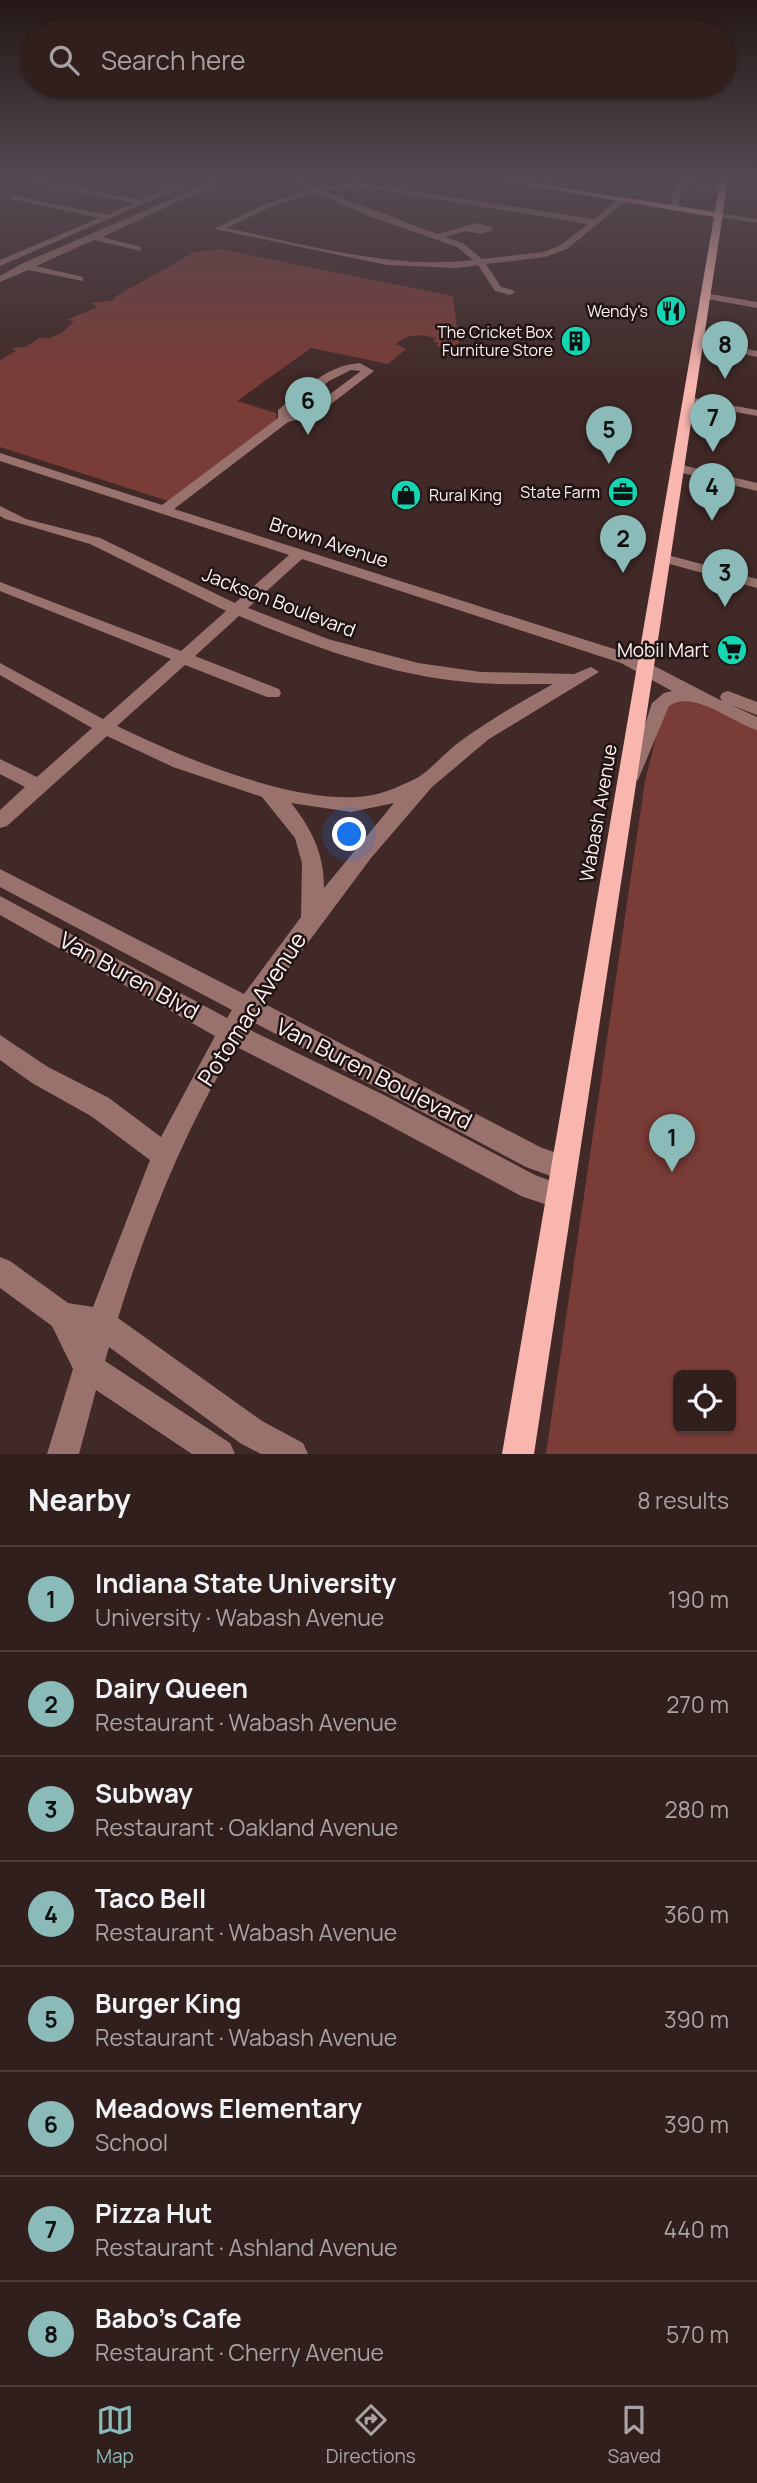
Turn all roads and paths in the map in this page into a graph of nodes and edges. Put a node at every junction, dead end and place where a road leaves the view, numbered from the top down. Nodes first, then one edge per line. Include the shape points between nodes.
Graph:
1 (35, 248) edge
2 (69, 248) edge
3 (315, 248) edge
4 (463, 248) edge
5 (562, 248) edge
6 (713, 248) edge
7 (1, 262) edge
8 (480, 262) junction
9 (27, 267) junction
10 (0, 279) edge
11 (80, 279) dead end
12 (510, 292) dead end
13 (705, 296) junction
14 (757, 305) edge
15 (698, 342) junction
16 (757, 354) edge
17 (688, 400) junction
18 (757, 413) edge
19 (284, 419) junction
20 (2, 462) edge
21 (678, 468) junction
22 (757, 487) edge
23 (0, 510) edge
24 (164, 510) junction
25 (0, 523) edge
26 (22, 523) junction
27 (298, 555) junction
28 (664, 558) junction
29 (757, 584) edge
30 (0, 586) edge
31 (238, 609) junction
32 (182, 658) junction
33 (646, 667) junction
34 (0, 668) edge
35 (584, 675) joint
36 (512, 680) junction
37 (274, 693) dead end
38 (703, 697) junction
39 (526, 705) junction
40 (756, 718) edge
41 (105, 728) junction
42 (0, 766) edge
43 (628, 780) junction
44 (425, 781) junction
45 (39, 786) junction
46 (269, 792) junction
47 (0, 821) edge
48 (0, 877) edge
49 (0, 905) edge
50 (311, 919) junction
51 (247, 1009) junction
52 (232, 1033) junction
53 (0, 1046) edge
54 (166, 1156) junction
55 (564, 1168) junction
56 (559, 1196) junction
57 (0, 1271) edge
58 (62, 1316) junction
59 (100, 1323) junction
60 (87, 1367) junction
61 (284, 1452) edge
62 (63, 1454) edge
63 (219, 1454) edge
64 (517, 1454) edge

1 - 7 street
2 - 9 street
3 - 8 street via 387,262
4 - 8 street
5 - 8 street
6 - 13 main road, Wabash Avenue
7 - 9 street
8 - 12 street via 498,289
9 - 10 street
9 - 11 street
13 - 14 street
13 - 15 main road, Wabash Avenue
15 - 16 street
15 - 17 main road, Wabash Avenue
17 - 18 street
17 - 21 main road, Wabash Avenue
19 - 19 street via 314,412 369,370 359,365 343,367 282,412
19 - 24 street
20 - 24 street, Brown Avenue
21 - 22 street
21 - 28 main road, Wabash Avenue
23 - 26 street, Jackson Boulevard
24 - 27 street, Brown Avenue
25 - 26 street, Jackson Boulevard
26 - 31 street, Jackson Boulevard via 93,540
27 - 31 street
27 - 33 street, Brown Avenue
28 - 29 street
28 - 33 main road, Wabash Avenue
30 - 32 street
31 - 32 street
31 - 36 street, Jackson Boulevard via 327,645 451,675
32 - 37 street
32 - 41 street
33 - 38 street, Brown Avenue
33 - 40 street, Brown Avenue via 672,673
33 - 43 main road, Wabash Avenue
34 - 41 street
35 - 36 street, Jackson Boulevard
35 - 39 street, Potomac Avenue
36 - 39 street via 527,696
38 - 40 street, Brown Avenue
38 - 43 street via 678,695 661,703
39 - 44 street, Potomac Avenue
41 - 45 street
41 - 46 street via 189,765
42 - 45 street
43 - 55 main road, Wabash Avenue
44 - 46 street via 361,804 335,805
44 - 50 street, Potomac Avenue
45 - 47 street
46 - 50 street via 297,825 313,857
48 - 51 street, Van Buren Boulevard
49 - 52 street, Van Buren Blvd
50 - 51 street, Potomac Avenue
51 - 52 street, Potomac Avenue
51 - 55 street, Van Buren Boulevard via 535,1158
52 - 54 street, Potomac Avenue via 199,1087
52 - 56 street, Van Buren Blvd via 530,1186
53 - 54 street via 40,1075 100,1107
54 - 59 street, Potomac Avenue
55 - 56 main road, Wabash Avenue
56 - 64 main road, Wabash Avenue
57 - 58 street
58 - 59 street
58 - 60 street
59 - 60 street, Potomac Avenue
59 - 61 street
60 - 62 street, Potomac Avenue
60 - 63 street

